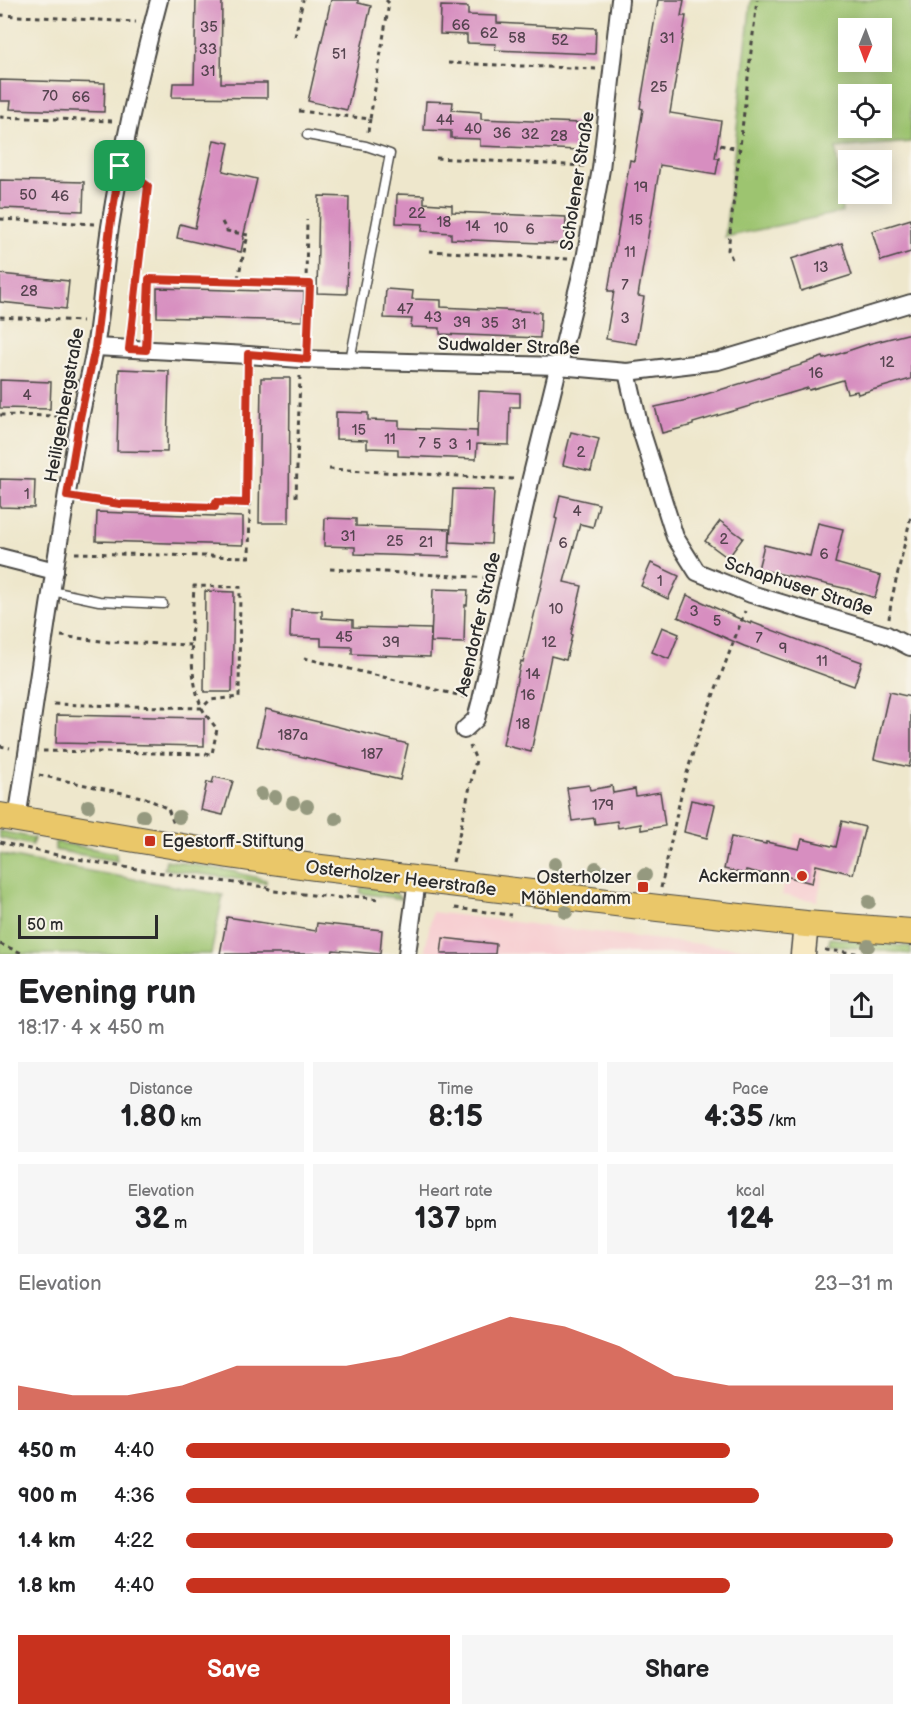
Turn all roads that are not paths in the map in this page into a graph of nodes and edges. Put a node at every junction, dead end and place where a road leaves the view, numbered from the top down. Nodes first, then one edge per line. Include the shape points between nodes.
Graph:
1 (159, 0) edge
2 (620, 0) edge
3 (307, 135) dead end
4 (911, 303) edge
5 (95, 348) junction
6 (350, 360) junction
7 (558, 366) junction
8 (627, 372) junction
9 (0, 557) edge
10 (55, 571) junction
11 (52, 591) junction
12 (163, 604) dead end
13 (909, 647) dead end
14 (464, 730) road end
15 (8, 817) edge
16 (416, 891) junction
17 (911, 932) edge
18 (804, 942) edge
19 (407, 954) edge

1 - 5 street, Heiligenbergstraße via 120,166
2 - 7 street, Scholener Straße via 601,168 585,259
3 - 6 lane via 390,154
4 - 8 street, Sudwalder Straße via 718,362
5 - 6 street, Sudwalder Straße
5 - 10 street, Heiligenbergstraße
6 - 7 street, Sudwalder Straße
7 - 8 street, Sudwalder Straße
7 - 14 street, Asendorfer Straße via 482,700 476,718
8 - 13 street, Schaphuser Straße via 639,424 675,537 697,572 751,594 887,635
9 - 10 street
10 - 11 street, Heiligenbergstraße
11 - 12 lane via 99,601
11 - 15 street, Heiligenbergstraße via 24,772
15 - 16 main road, Osterholzer Heerstraße via 314,867
16 - 18 main road, Osterholzer Heerstraße via 449,884 658,908
16 - 19 street
17 - 18 main road, Osterholzer Heerstraße

